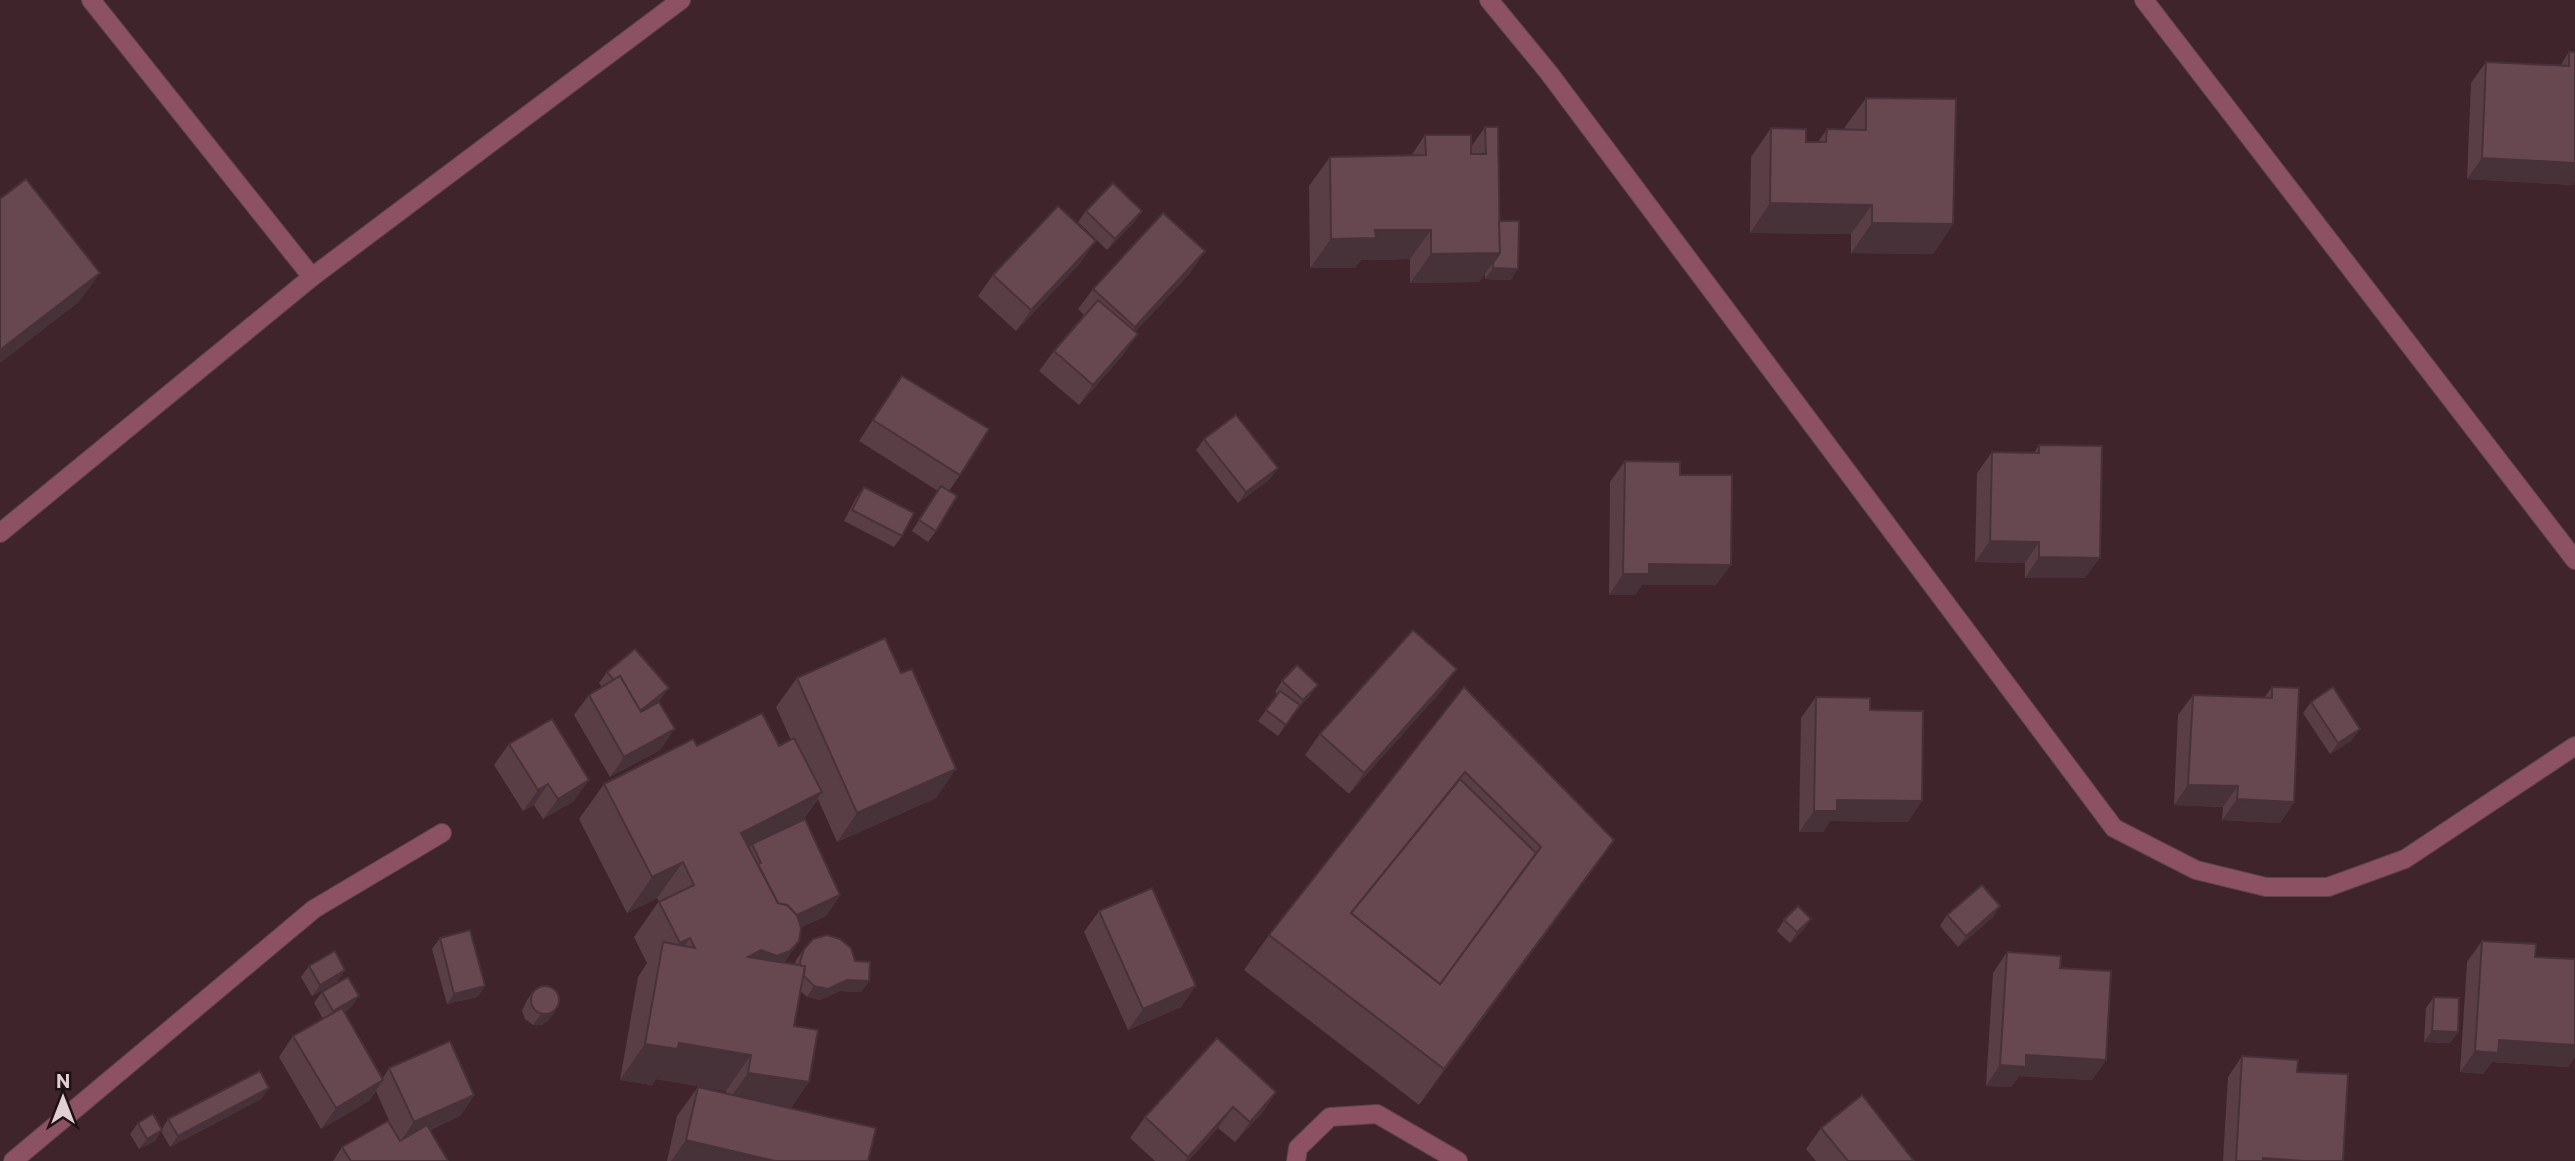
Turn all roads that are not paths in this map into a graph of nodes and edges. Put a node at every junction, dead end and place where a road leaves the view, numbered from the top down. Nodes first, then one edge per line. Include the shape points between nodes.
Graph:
1 (91, 0) edge
2 (681, 0) edge
3 (1489, 0) edge
4 (2144, 0) edge
5 (312, 277) junction
6 (0, 533) edge
7 (2575, 560) edge
8 (2575, 746) edge
9 (442, 833) dead end
10 (13, 1161) edge
11 (1296, 1161) edge
12 (1458, 1161) edge

1 - 5 street
2 - 5 street
3 - 8 street via 1549,73 2114,828 2196,870 2266,887 2328,887 2404,859
4 - 7 street
5 - 6 street
9 - 10 street via 314,909
11 - 12 street via 1298,1148 1330,1117 1377,1114

